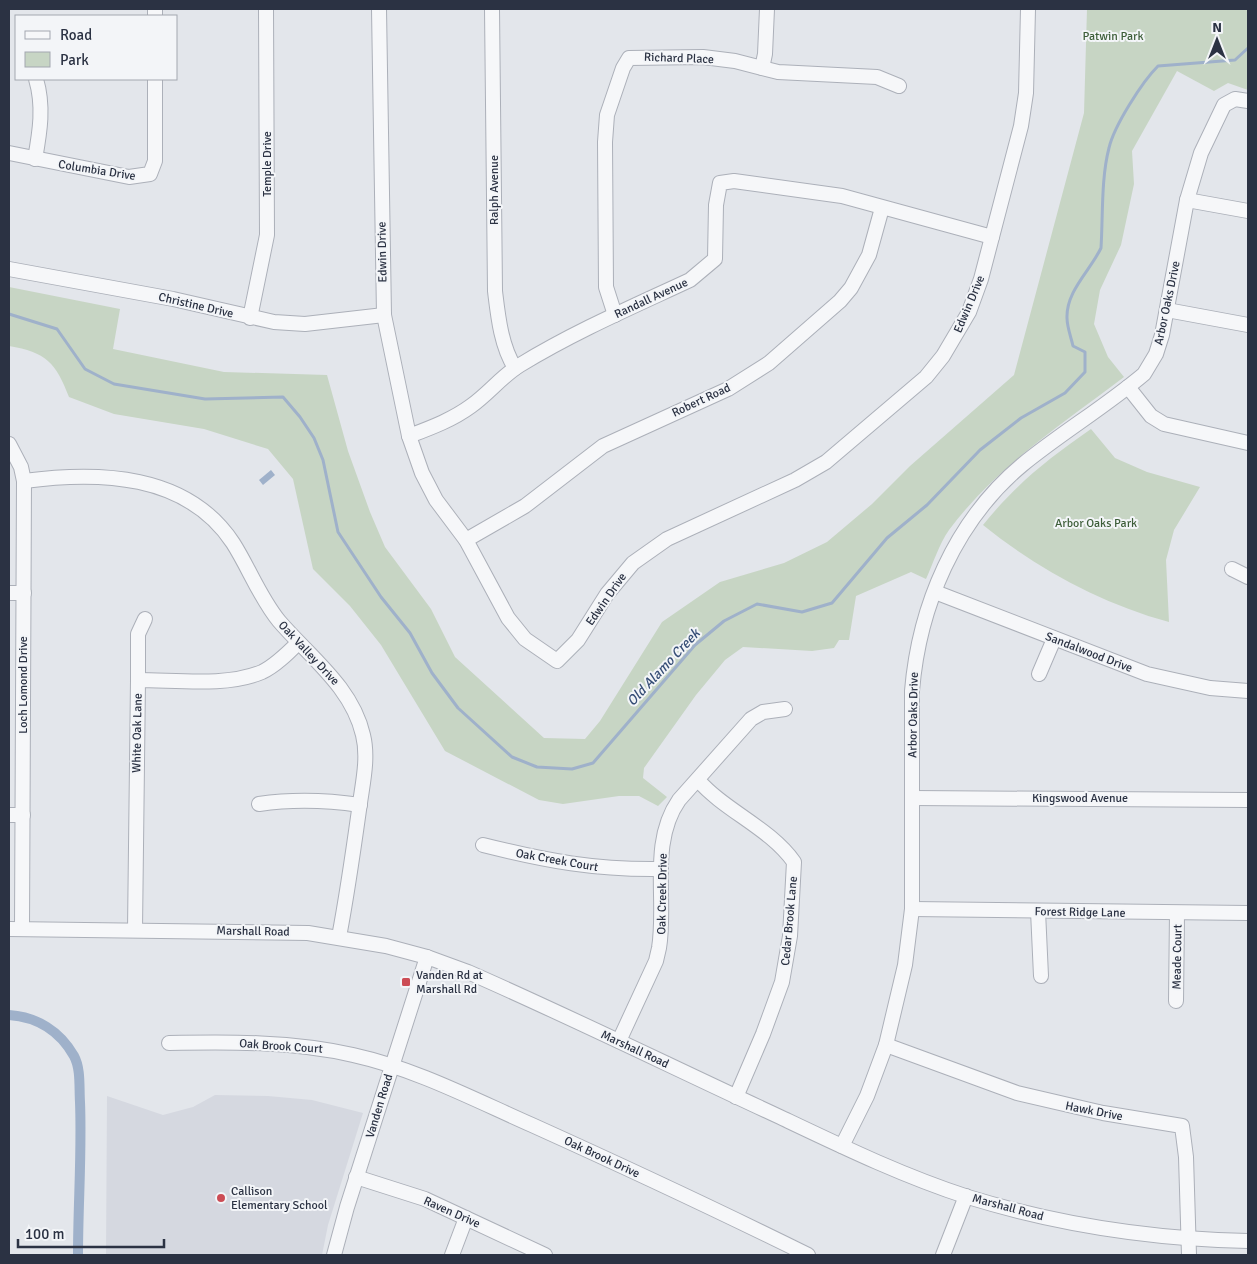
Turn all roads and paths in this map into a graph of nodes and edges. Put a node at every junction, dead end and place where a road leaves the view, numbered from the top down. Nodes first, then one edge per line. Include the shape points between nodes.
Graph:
1 (266, 9) edge
2 (379, 9) edge
3 (492, 9) edge
4 (767, 9) edge
5 (1028, 9) edge
6 (762, 68) junction
7 (36, 80) edge
8 (155, 80) edge
9 (899, 86) dead end
10 (1248, 101) edge
11 (9, 153) edge
12 (35, 159) junction
13 (1187, 200) junction
14 (882, 208) junction
15 (1248, 211) edge
16 (992, 237) junction
17 (9, 270) edge
18 (1167, 310) junction
19 (384, 315) junction
20 (615, 315) junction
21 (250, 318) junction
22 (1248, 325) edge
23 (515, 368) junction
24 (1128, 387) junction
25 (409, 436) junction
26 (1248, 443) edge
27 (9, 444) edge
28 (24, 481) junction
29 (466, 540) junction
30 (1232, 569) dead end
31 (1248, 577) edge
32 (935, 592) junction
33 (9, 593) edge
34 (24, 593) junction
35 (145, 619) dead end
36 (1054, 639) junction
37 (298, 642) junction
38 (1039, 674) dead end
39 (138, 680) junction
40 (1248, 691) edge
41 (785, 709) dead end
42 (698, 780) junction
43 (912, 798) junction
44 (1248, 800) edge
45 (259, 804) dead end
46 (360, 804) junction
47 (16, 815) edge
48 (482, 845) dead end
49 (661, 869) junction
50 (912, 909) junction
51 (1038, 911) junction
52 (1177, 912) junction
53 (1248, 914) edge
54 (15, 929) edge
55 (135, 930) junction
56 (339, 937) junction
57 (427, 957) junction
58 (1041, 976) dead end
59 (1176, 1001) dead end
60 (619, 1042) junction
61 (169, 1043) dead end
62 (886, 1045) junction
63 (392, 1065) junction
64 (736, 1097) junction
65 (842, 1146) junction
66 (356, 1177) junction
67 (966, 1196) junction
68 (466, 1218) junction
69 (1188, 1239) junction
70 (1248, 1241) edge
71 (334, 1255) edge
72 (452, 1255) edge
73 (545, 1255) edge
74 (808, 1255) edge
75 (943, 1255) edge
76 (1189, 1255) edge

1 - 21 street, Temple Drive via 267,235
2 - 19 street, Edwin Drive
3 - 23 street, Ralph Avenue via 495,291 502,333
4 - 6 street
5 - 16 street, Edwin Drive via 1024,110
6 - 9 street, Richard Place via 804,74 877,77
6 - 20 street, Richard Place via 703,57 634,57 625,63 607,115 605,142 606,287
7 - 12 street via 42,97 42,111
8 - 12 street, Columbia Drive via 155,161 150,174 129,177
10 - 13 street, Arbor Oaks Drive via 1230,100 1221,109 1201,153
11 - 12 street, Columbia Drive
13 - 15 street
13 - 18 street, Arbor Oaks Drive
14 - 16 street, Randall Avenue
14 - 20 street, Randall Avenue via 842,196 734,181 720,184 716,205 715,259 690,280
14 - 29 street, Robert Road via 869,256 851,288 770,362 728,389 603,446 525,506
16 - 29 street, Edwin Drive via 969,312 926,377 826,462 795,480 666,539 633,563 607,594 578,640 557,661 525,639 508,618
17 - 21 street, Christine Drive via 173,299
18 - 22 street
18 - 24 street, Arbor Oaks Drive via 1156,354 1144,374
19 - 21 street, Christine Drive via 305,324
19 - 25 street, Edwin Drive
20 - 23 street, Randall Avenue via 580,330
23 - 25 street, Randall Avenue via 452,418
24 - 26 street via 1151,416 1164,424
24 - 32 street, Arbor Oaks Drive via 1023,464 1000,485 975,515 950,555
25 - 29 street, Edwin Drive via 436,500
27 - 28 street, Loch Lomond Drive
28 - 34 street, Loch Lomond Drive
28 - 37 street, Oak Valley Drive via 60,477 134,480 180,496 224,531 277,619
30 - 31 street
32 - 36 street, Sandalwood Drive
32 - 43 street, Arbor Oaks Drive via 926,612 914,661
33 - 34 street
34 - 47 street, Loch Lomond Drive
35 - 39 street via 138,634
36 - 38 street
36 - 40 street, Sandalwood Drive via 1155,676 1210,688
37 - 39 street, White Oak Lane via 264,671 247,677 229,680
37 - 46 street, Oak Valley Drive via 344,691 357,714 365,758
39 - 55 street, White Oak Lane
41 - 42 street, Oak Creek Drive via 763,712 751,719
42 - 49 street, Oak Creek Drive via 669,814 664,827
42 - 64 street, Cedar Brook Lane via 708,791 753,822 794,862 790,936 782,982
43 - 44 street, Kingswood Avenue
43 - 50 street, Arbor Oaks Drive
45 - 46 street via 293,800
46 - 56 street, Oak Valley Drive
47 - 54 street, Loch Lomond Drive
48 - 49 street, Oak Creek Court via 578,866
49 - 60 street, Oak Creek Drive via 656,961
50 - 51 street, Forest Ridge Lane
50 - 62 street, Arbor Oaks Drive via 905,965
51 - 52 street, Forest Ridge Lane
51 - 58 street
52 - 53 street, Forest Ridge Lane
52 - 59 street, Meade Court
54 - 55 street, Marshall Road
55 - 56 street, Marshall Road via 276,931
56 - 57 street, Marshall Road
57 - 60 street, Marshall Road via 497,985
57 - 63 street, Vanden Road
60 - 64 street, Marshall Road
61 - 63 street, Oak Brook Court via 293,1044
62 - 65 street, Arbor Oaks Drive via 867,1096
62 - 69 street, Hawk Drive via 1017,1092 1103,1113 1182,1126
63 - 66 street, Vanden Road
63 - 74 street, Oak Brook Drive via 610,1160
64 - 65 street, Marshall Road
65 - 67 street, Marshall Road
66 - 68 street, Raven Drive via 425,1199
66 - 71 street, Vanden Road
67 - 69 street, Marshall Road via 1069,1222
67 - 75 street
68 - 72 street
68 - 73 street, Raven Drive
69 - 70 street, Marshall Road
69 - 76 street, Hawk Drive

